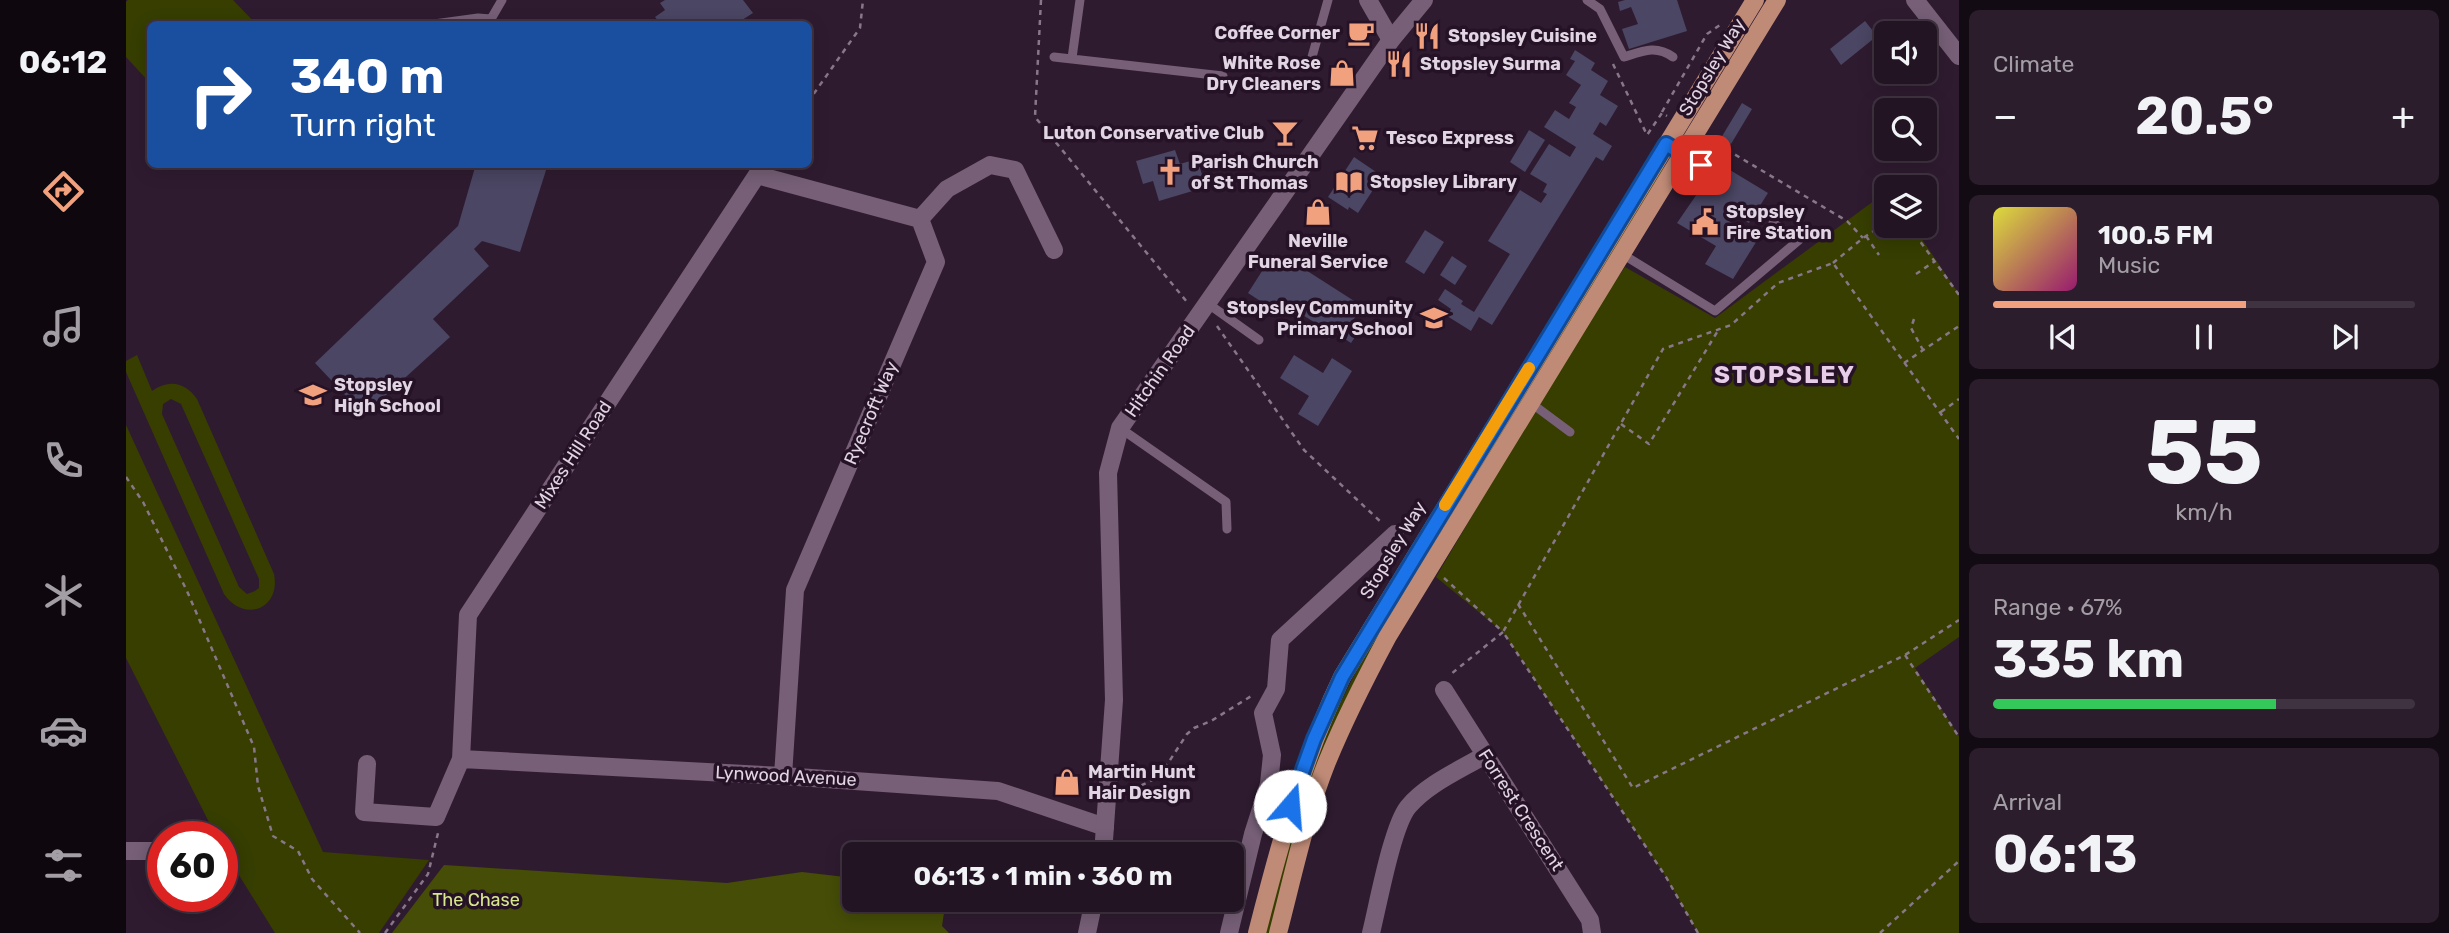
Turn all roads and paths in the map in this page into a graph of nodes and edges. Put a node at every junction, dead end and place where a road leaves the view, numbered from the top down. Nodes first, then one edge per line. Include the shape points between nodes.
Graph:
1 (502, 0) edge
2 (863, 0) edge
3 (1041, 0) edge
4 (1080, 0) edge
5 (1328, 0) edge
6 (1368, 0) edge
7 (1424, 0) edge
8 (1587, 0) edge
9 (1755, 0) edge
10 (1777, 0) edge
11 (1915, 0) edge
12 (1728, 19) dead end
13 (456, 21) edge
14 (487, 21) edge
15 (491, 21) edge
16 (1391, 40) junction
17 (1959, 56) edge
18 (1054, 57) dead end
19 (1673, 57) dead end
20 (1072, 58) junction
21 (1612, 62) dead end
22 (1310, 64) dead end
23 (1223, 76) dead end
24 (812, 96) edge
25 (1662, 113) junction
26 (1667, 116) dead end
27 (1718, 129) dead end
28 (1666, 144) junction
29 (1683, 154) junction
30 (1719, 176) dead end
31 (920, 219) junction
32 (1773, 223) dead end
33 (1874, 230) edge
34 (1864, 237) junction
35 (1918, 238) edge
36 (1054, 250) dead end
37 (1622, 254) junction
38 (1879, 255) dead end
39 (1935, 261) junction
40 (1833, 263) junction
41 (1916, 274) dead end
42 (1959, 295) edge
43 (1206, 313) junction
44 (1914, 319) dead end
45 (1959, 326) edge
46 (1719, 329) junction
47 (1259, 340) dead end
48 (1923, 350) junction
49 (1903, 363) junction
50 (1959, 399) edge
51 (1531, 403) junction
52 (1941, 412) junction
53 (1620, 424) junction
54 (1120, 428) junction
55 (1570, 432) dead end
56 (1959, 439) edge
57 (126, 477) edge
58 (1227, 529) dead end
59 (1395, 534) joint
60 (1388, 564) dead end
61 (1441, 575) dead end
62 (1382, 585) dead end
63 (1518, 604) junction
64 (1959, 620) edge
65 (1503, 632) junction
66 (1905, 655) junction
67 (1276, 689) junction
68 (1444, 690) joint
69 (1959, 737) edge
70 (1485, 755) junction
71 (461, 759) junction
72 (368, 764) dead end
73 (783, 775) junction
74 (1109, 793) junction
75 (436, 817) junction
76 (1105, 827) junction
77 (1104, 842) edge
78 (126, 851) edge
79 (147, 851) edge
80 (1959, 861) edge
81 (1091, 912) edge
82 (360, 933) edge
83 (385, 933) edge
84 (1087, 933) edge
85 (1229, 933) edge
86 (1257, 933) edge
87 (1278, 933) edge
88 (1371, 933) edge
89 (1592, 933) edge
90 (1698, 933) edge
91 (1880, 933) edge

1 - 15 lane
2 - 24 path via 860,28
3 - 43 path via 1035,117
4 - 20 lane
5 - 22 lane
6 - 16 street
7 - 16 street, Hitchin Road
8 - 19 lane via 1600,9 1624,57 1654,48
9 - 28 main road, Stopsley Way
10 - 29 main road, Stopsley Way
11 - 17 street
12 - 25 path via 1707,34
13 - 14 lane
16 - 43 street, Hitchin Road
18 - 20 lane
20 - 23 lane
21 - 25 path via 1647,135
25 - 26 path
27 - 34 path via 1712,141 1847,221
28 - 29 lane
28 - 86 main road, Stopsley Way via 1342,677 1301,773
29 - 30 lane
29 - 37 main road, Stopsley Way
31 - 36 street via 947,189 990,165 1015,170
31 - 71 street, Mixes Hill Road via 757,175 468,615
31 - 73 street, Ryecroft Way via 936,262 795,590
32 - 37 lane via 1799,240 1715,311
33 - 34 path
34 - 38 path
34 - 40 path
35 - 39 path
37 - 51 main road, Stopsley Way
39 - 41 path
39 - 42 path
40 - 46 path via 1778,284 1731,325
40 - 49 path
43 - 47 lane
43 - 54 street, Hitchin Road
43 - 59 path via 1304,450
44 - 48 path via 1911,328
45 - 48 path
46 - 53 path via 1663,349
46 - 53 path via 1649,444
48 - 49 path
49 - 52 path
50 - 52 path
51 - 55 lane
51 - 87 main road, Stopsley Way via 1359,690 1326,764
52 - 56 path
53 - 63 path
54 - 58 lane via 1226,502
54 - 74 street, Hitchin Road via 1108,473 1114,700
57 - 82 path via 187,591 254,747 258,786 273,836 298,851 312,879
59 - 67 street, Stopsley Way via 1280,640
60 - 62 path via 1377,582
61 - 65 path
63 - 65 path
63 - 66 path via 1633,788
64 - 66 path
65 - 68 path via 1445,679 1448,685
65 - 90 path via 1666,877
66 - 69 path
67 - 74 path via 1252,695 1211,722 1194,727 1159,777 1124,794
67 - 85 street, Stopsley Way via 1263,713 1272,755 1269,784
68 - 70 street, Forrest Crescent
70 - 88 street via 1427,790 1408,808 1398,827
70 - 89 street, Forrest Crescent via 1590,920
71 - 73 street, Lynwood Avenue
71 - 75 street
72 - 75 street via 364,812
73 - 76 street, Lynwood Avenue via 998,790
74 - 76 street, Hitchin Road
75 - 83 path via 440,824 428,874
76 - 77 street, Hitchin Road
78 - 79 street
80 - 91 path
81 - 84 street

